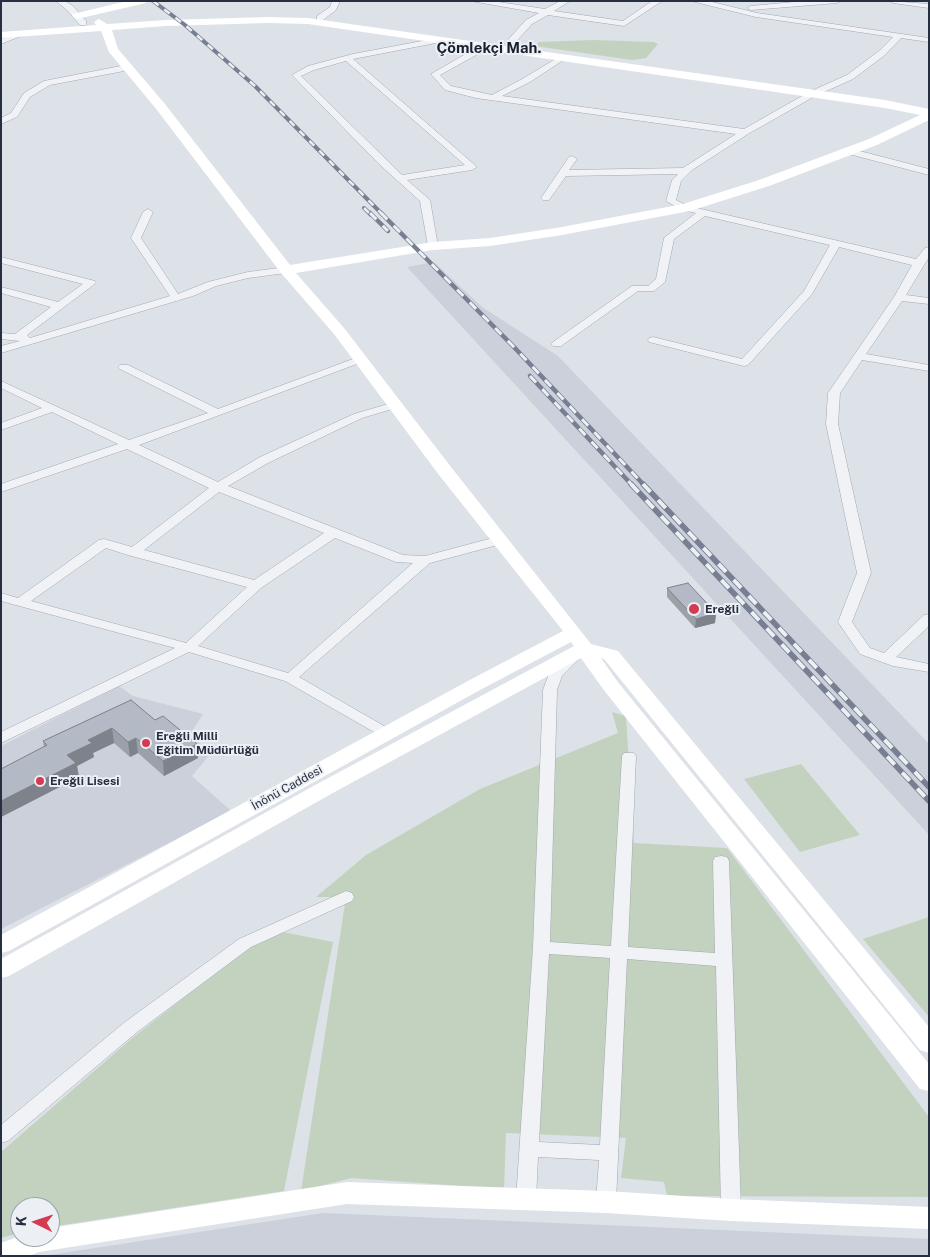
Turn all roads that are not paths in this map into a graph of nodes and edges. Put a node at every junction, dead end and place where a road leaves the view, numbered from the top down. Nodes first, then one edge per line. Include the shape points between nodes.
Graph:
1 (60, 1) edge
2 (142, 1) edge
3 (336, 1) edge
4 (475, 1) edge
5 (566, 1) edge
6 (658, 1) edge
7 (695, 1) edge
8 (836, 1) edge
9 (893, 1) edge
10 (929, 6) edge
11 (735, 8) junction
12 (548, 12) junction
13 (320, 18) junction
14 (78, 23) junction
15 (102, 25) junction
16 (1, 30) edge
17 (18, 34) junction
18 (1, 35) edge
19 (899, 36) junction
20 (438, 40) junction
21 (929, 40) edge
22 (1, 42) edge
23 (509, 44) junction
24 (486, 46) junction
25 (562, 58) junction
26 (348, 59) junction
27 (121, 69) junction
28 (816, 92) junction
29 (494, 97) junction
30 (929, 104) edge
31 (929, 114) edge
32 (1, 121) edge
33 (172, 123) junction
34 (745, 132) junction
35 (848, 151) junction
36 (572, 159) dead end
37 (687, 170) junction
38 (929, 172) edge
39 (562, 174) junction
40 (400, 178) junction
41 (546, 198) dead end
42 (685, 208) junction
43 (148, 212) dead end
44 (704, 212) junction
45 (836, 243) junction
46 (433, 246) junction
47 (929, 250) edge
48 (1, 260) edge
49 (918, 263) junction
50 (286, 270) junction
51 (1, 290) edge
52 (899, 296) junction
53 (176, 298) junction
54 (929, 301) edge
55 (59, 306) junction
56 (1, 336) edge
57 (16, 338) junction
58 (37, 340) junction
59 (653, 340) dead end
60 (557, 344) dead end
61 (1, 350) edge
62 (858, 356) junction
63 (361, 359) junction
64 (124, 367) dead end
65 (929, 368) edge
66 (1, 384) edge
67 (395, 405) junction
68 (53, 408) junction
69 (218, 413) junction
70 (1, 427) edge
71 (130, 445) junction
72 (218, 487) junction
73 (1, 488) edge
74 (333, 533) junction
75 (500, 540) junction
76 (133, 552) junction
77 (425, 560) junction
78 (256, 585) junction
79 (1, 597) edge
80 (21, 602) junction
81 (929, 618) edge
82 (580, 641) junction
83 (188, 647) junction
84 (886, 659) junction
85 (929, 668) edge
86 (290, 678) junction
87 (386, 733) junction
88 (1, 738) edge
89 (629, 756) dead end
90 (721, 861) dead end
91 (346, 897) dead end
92 (1, 945) edge
93 (541, 947) junction
94 (620, 951) junction
95 (724, 960) junction
96 (1, 970) edge
97 (929, 1044) edge
98 (929, 1082) edge
99 (1, 1136) edge
100 (529, 1149) junction
101 (607, 1153) junction
102 (526, 1200) junction
103 (606, 1202) junction
104 (731, 1210) junction
105 (929, 1218) edge
106 (1, 1254) edge

1 - 14 street
2 - 14 main road
3 - 13 street via 333,8
4 - 12 street
5 - 12 street
6 - 12 street via 624,24
7 - 11 street
8 - 11 street
9 - 10 street
11 - 19 street via 756,15
12 - 23 street via 530,22
13 - 15 main road via 230,16
13 - 23 main road
14 - 15 main road
14 - 16 main road
14 - 17 main road
14 - 27 main road
15 - 20 main road via 308,21
15 - 33 main road via 113,50
17 - 18 main road
17 - 22 street
19 - 21 street
19 - 28 street via 850,77
20 - 24 main road
20 - 26 street
23 - 28 main road
24 - 25 main road
24 - 29 street via 435,74 448,88
25 - 28 main road
25 - 29 street
26 - 40 street via 296,75
26 - 40 street via 472,167
27 - 32 street via 47,83 28,95 14,115
27 - 33 main road via 159,116
28 - 30 main road
28 - 31 main road
28 - 34 street
29 - 34 street
31 - 35 main road
33 - 50 main road
34 - 37 street
35 - 38 street
35 - 42 main road
36 - 39 street
37 - 39 street
37 - 42 street via 677,180 671,201
39 - 41 street
40 - 46 street via 425,200
42 - 44 street
42 - 46 main road via 562,232
43 - 53 street via 136,238
44 - 45 street
44 - 60 street via 669,238 661,280 650,288 636,288
45 - 49 street
45 - 59 street via 808,292 744,363
46 - 50 main road
47 - 49 street
48 - 55 street via 91,283
49 - 52 street
50 - 53 street via 212,284
50 - 63 main road
51 - 55 street
52 - 54 street
52 - 62 street
53 - 58 street
55 - 57 street
56 - 57 street
57 - 58 street
58 - 61 street
62 - 65 street
62 - 84 street via 834,393 832,424 864,573 845,622 865,651
63 - 67 main road
63 - 69 street
64 - 69 street
66 - 68 street
67 - 72 street via 349,420 264,460
67 - 75 main road
68 - 70 street
68 - 71 street
69 - 71 street
71 - 72 street
71 - 73 street
72 - 74 street
72 - 76 street
74 - 77 street via 401,559
74 - 78 street
75 - 77 street
75 - 82 main road
76 - 78 street
76 - 80 street via 104,543
77 - 86 street
78 - 83 street
79 - 80 street
80 - 83 street
81 - 84 street
82 - 87 main road, İnönü Caddesi
82 - 93 street via 555,674 550,690
82 - 96 main road
82 - 97 main road via 611,655
82 - 98 main road via 622,700
83 - 86 street
83 - 88 street
84 - 85 street
86 - 87 street
87 - 92 main road, İnönü Caddesi
89 - 94 street
90 - 95 street
91 - 99 street via 245,943 131,1027
93 - 94 street
93 - 100 street
94 - 95 street
94 - 101 street
95 - 104 street
100 - 101 street
100 - 102 street
101 - 103 street
102 - 103 main road
102 - 106 main road via 347,1193 39,1241
103 - 104 main road
104 - 105 main road

